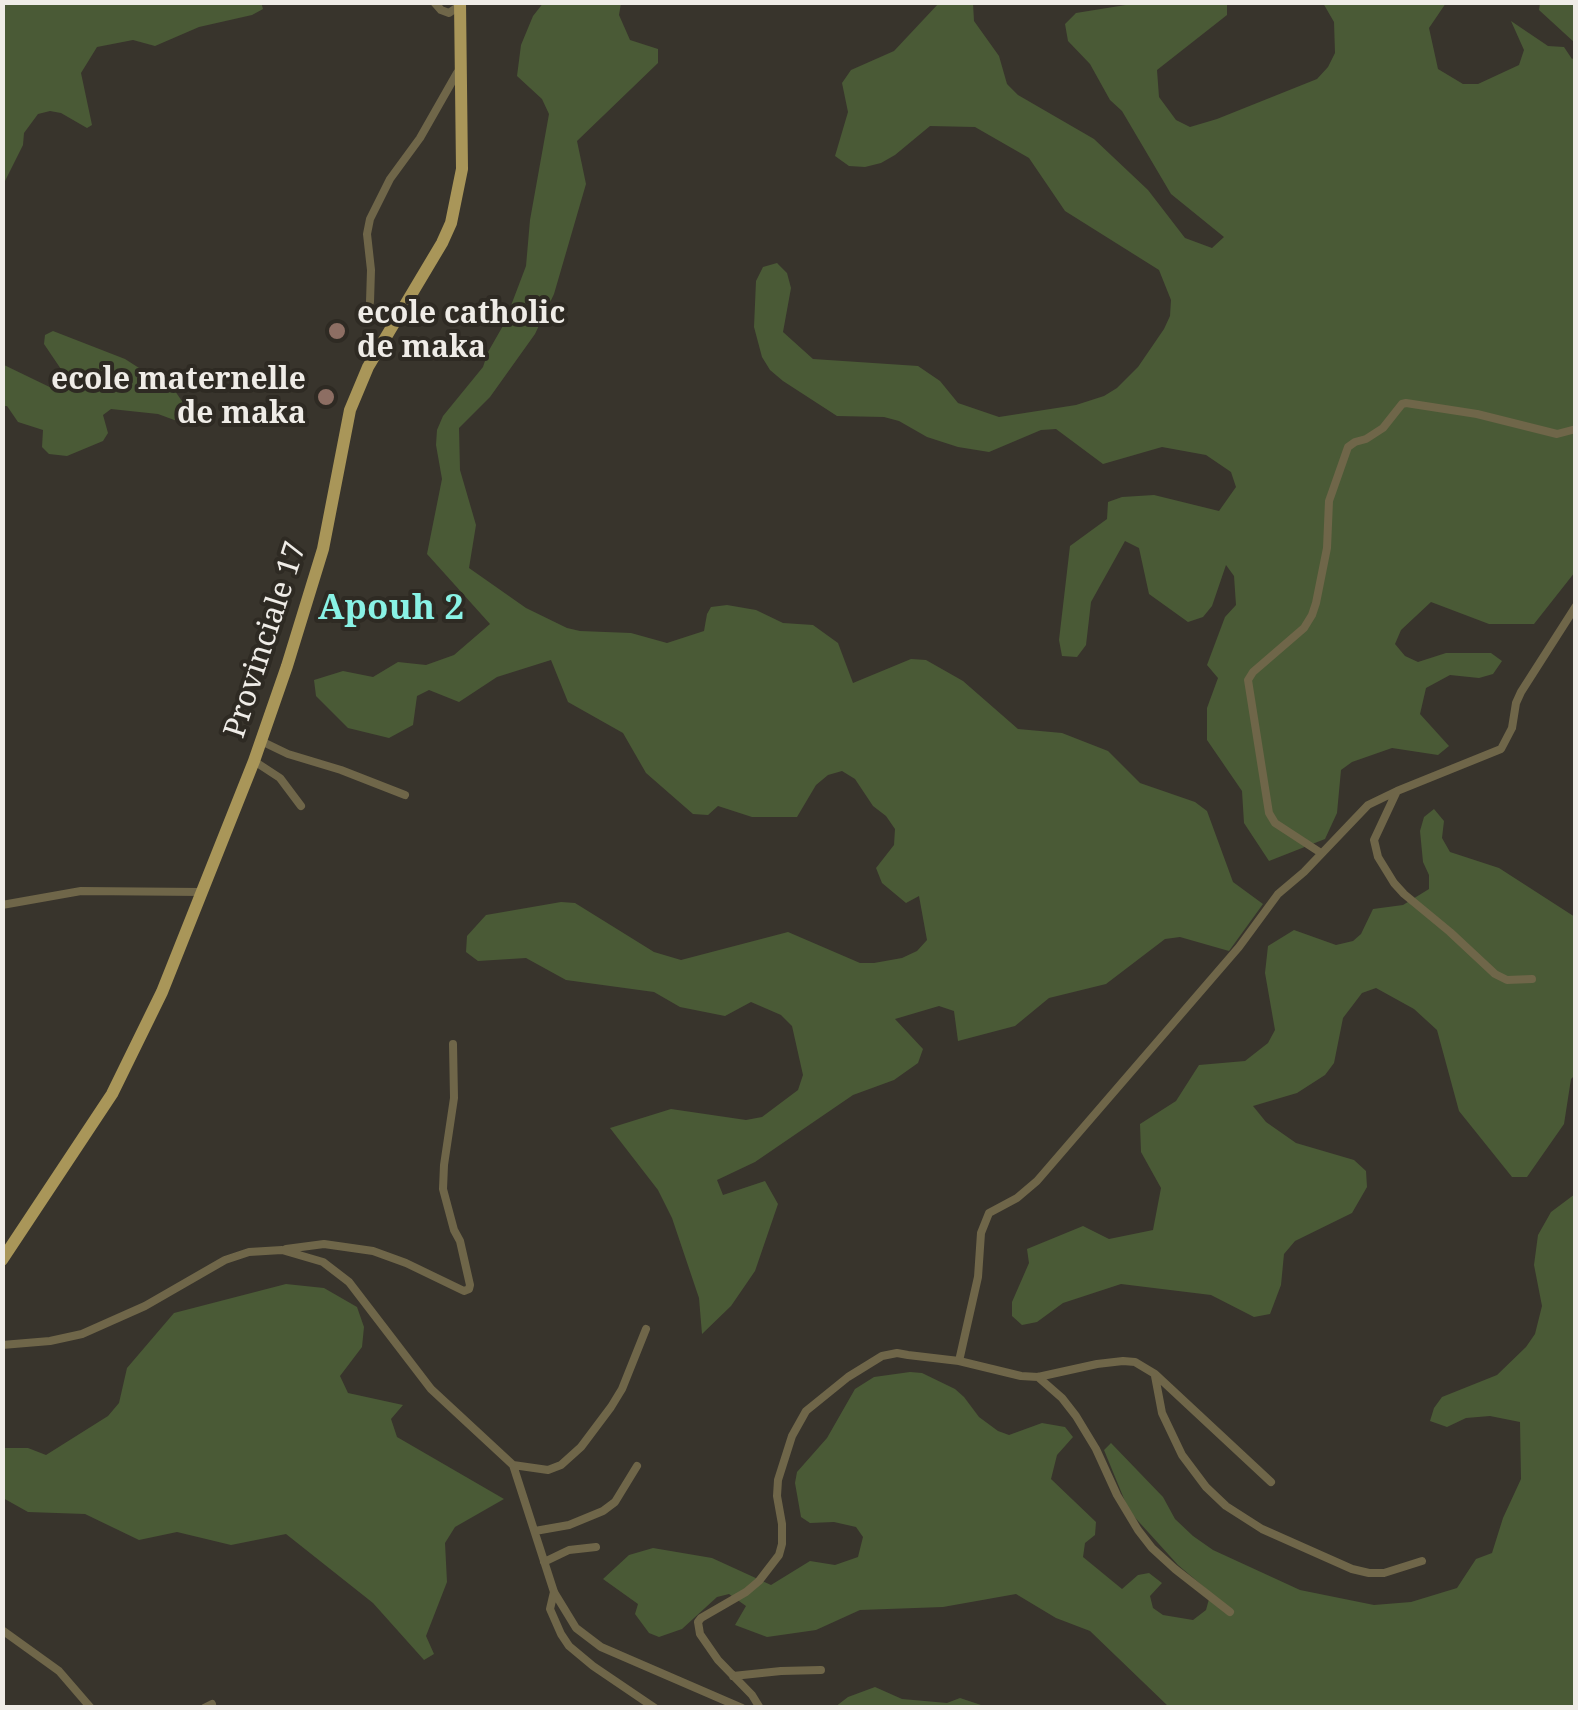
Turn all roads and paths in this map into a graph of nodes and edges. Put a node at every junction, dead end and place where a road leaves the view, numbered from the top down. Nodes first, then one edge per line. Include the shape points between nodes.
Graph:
1 (434, 2) edge
2 (460, 4) edge
3 (460, 70) junction
4 (370, 302) dead end
5 (1576, 429) edge
6 (1576, 606) edge
7 (261, 741) junction
8 (254, 761) junction
9 (1397, 791) junction
10 (405, 795) dead end
11 (301, 806) dead end
12 (1321, 853) junction
13 (203, 892) junction
14 (2, 905) edge
15 (1532, 979) dead end
16 (454, 1044) dead end
17 (282, 1250) junction
18 (2, 1260) edge
19 (646, 1329) dead end
20 (2, 1344) edge
21 (959, 1362) junction
22 (1155, 1374) junction
23 (1038, 1378) junction
24 (513, 1465) junction
25 (637, 1466) dead end
26 (1271, 1482) dead end
27 (535, 1531) junction
28 (596, 1548) dead end
29 (544, 1562) junction
30 (1422, 1562) dead end
31 (554, 1592) junction
32 (1230, 1612) dead end
33 (2, 1630) edge
34 (821, 1670) dead end
35 (733, 1676) junction
36 (91, 1708) edge
37 (654, 1708) edge
38 (742, 1708) edge
39 (760, 1708) edge

1 - 2 street via 449,13
2 - 3 main road, Provinciale 17
3 - 4 street via 370,219
3 - 7 main road, Provinciale 17 via 462,169 451,222 350,410 322,549
5 - 12 street via 1556,434 1406,403 1383,428 1348,447 1329,500 1327,548 1312,615 1248,680 1268,813
6 - 9 street via 1521,692 1500,749
7 - 8 main road, Provinciale 17
7 - 10 street
8 - 11 street via 280,778
8 - 13 main road, Provinciale 17
9 - 12 street via 1368,805
9 - 15 street via 1374,840 1394,883 1500,978
12 - 21 street via 1278,894 1037,1181 989,1213
13 - 14 street via 81,891
13 - 18 main road, Provinciale 17 via 130,1062
16 - 17 street via 444,1189 469,1289 353,1246
17 - 20 street via 225,1260 82,1334
17 - 24 street via 323,1262 349,1282 432,1389
19 - 24 street via 622,1389 581,1447 548,1470
21 - 23 street
21 - 35 street via 882,1356 806,1412 778,1480 779,1555 746,1592 698,1622
22 - 23 street via 1123,1361
22 - 26 street
22 - 30 street via 1173,1438 1226,1506 1352,1569 1384,1573
23 - 32 street via 1076,1416 1138,1530
24 - 27 street
25 - 27 street via 603,1511
27 - 29 street
28 - 29 street via 569,1550
29 - 31 street
31 - 37 street via 550,1609 569,1646
31 - 38 street via 592,1642
33 - 36 street via 59,1671
34 - 35 street
35 - 39 street

